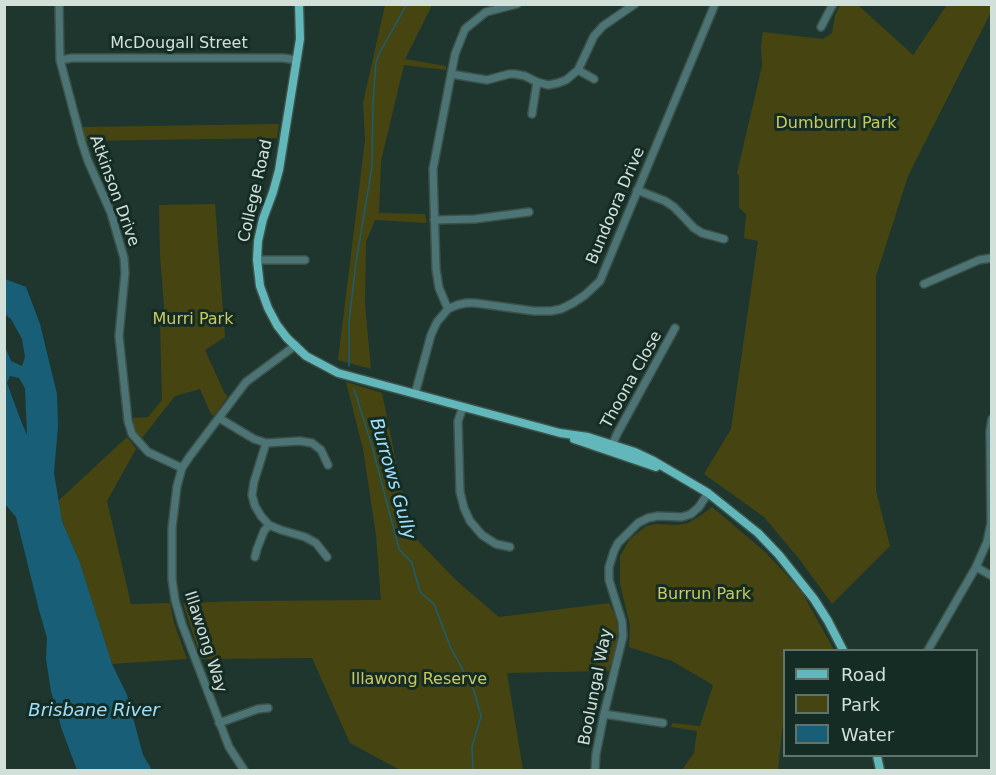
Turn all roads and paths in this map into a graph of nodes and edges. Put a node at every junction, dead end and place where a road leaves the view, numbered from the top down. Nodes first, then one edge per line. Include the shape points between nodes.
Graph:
1 (59, 4) edge
2 (299, 4) edge
3 (517, 4) edge
4 (635, 4) edge
5 (715, 4) edge
6 (833, 4) edge
7 (485, 8) edge
8 (821, 27) dead end
9 (60, 60) junction
10 (297, 60) junction
11 (578, 70) junction
12 (451, 74) junction
13 (594, 79) dead end
14 (537, 82) junction
15 (531, 114) dead end
16 (638, 190) junction
17 (529, 212) dead end
18 (434, 220) junction
19 (724, 239) dead end
20 (992, 258) edge
21 (256, 260) junction
22 (305, 260) dead end
23 (924, 284) dead end
24 (448, 309) junction
25 (675, 328) dead end
26 (296, 345) junction
27 (415, 394) junction
28 (463, 407) junction
29 (219, 418) junction
30 (992, 419) edge
31 (266, 443) junction
32 (611, 447) junction
33 (328, 465) dead end
34 (182, 468) junction
35 (708, 494) junction
36 (269, 525) junction
37 (510, 547) dead end
38 (255, 557) dead end
39 (327, 557) dead end
40 (976, 567) junction
41 (992, 576) edge
42 (842, 649) edge
43 (929, 649) edge
44 (268, 708) dead end
45 (604, 714) junction
46 (219, 723) junction
47 (663, 723) dead end
48 (244, 771) edge
49 (595, 771) edge

1 - 9 street, Atkinson Drive
2 - 10 main road, College Road
3 - 7 street
4 - 11 street via 594,36
5 - 16 street, Bundoora Drive
6 - 8 street
7 - 12 street via 465,29
9 - 10 street, McDougall Street
9 - 34 street, Atkinson Drive via 82,143 111,213 124,258 119,336 128,421 132,434 148,452
10 - 21 main road, College Road via 279,170 262,219
11 - 13 street
11 - 14 street via 558,83
12 - 14 street via 488,80 515,74
12 - 18 street via 433,168
14 - 15 street
16 - 19 street via 674,207 694,228
16 - 24 street, Bundoora Drive via 600,281 573,303 551,311 466,303
17 - 18 street
18 - 24 street via 438,282
20 - 23 street
21 - 22 street
21 - 26 main road, College Road via 268,308
24 - 27 street via 431,335
25 - 32 street, Thoona Close
26 - 27 main road, College Road via 306,356 338,373
26 - 29 street, Illawong Way via 246,382
27 - 28 main road, College Road
28 - 32 main road, College Road via 588,437
28 - 37 street via 458,421 464,507 483,535
29 - 31 street
29 - 34 street, Illawong Way
30 - 40 street via 990,523
31 - 33 street via 312,444 321,450
31 - 36 street via 252,495
32 - 35 main road, College Road via 652,460
34 - 46 street, Illawong Way via 172,528 175,600
35 - 42 main road, College Road via 758,533 779,555 814,599
35 - 45 street, Boolungal Way via 691,514 658,516 638,523 614,551 609,580 623,636
36 - 38 street
36 - 39 street via 316,543
40 - 41 street
40 - 43 street
44 - 46 street
45 - 47 street
45 - 49 street, Boolungal Way
46 - 48 street, Illawong Way

